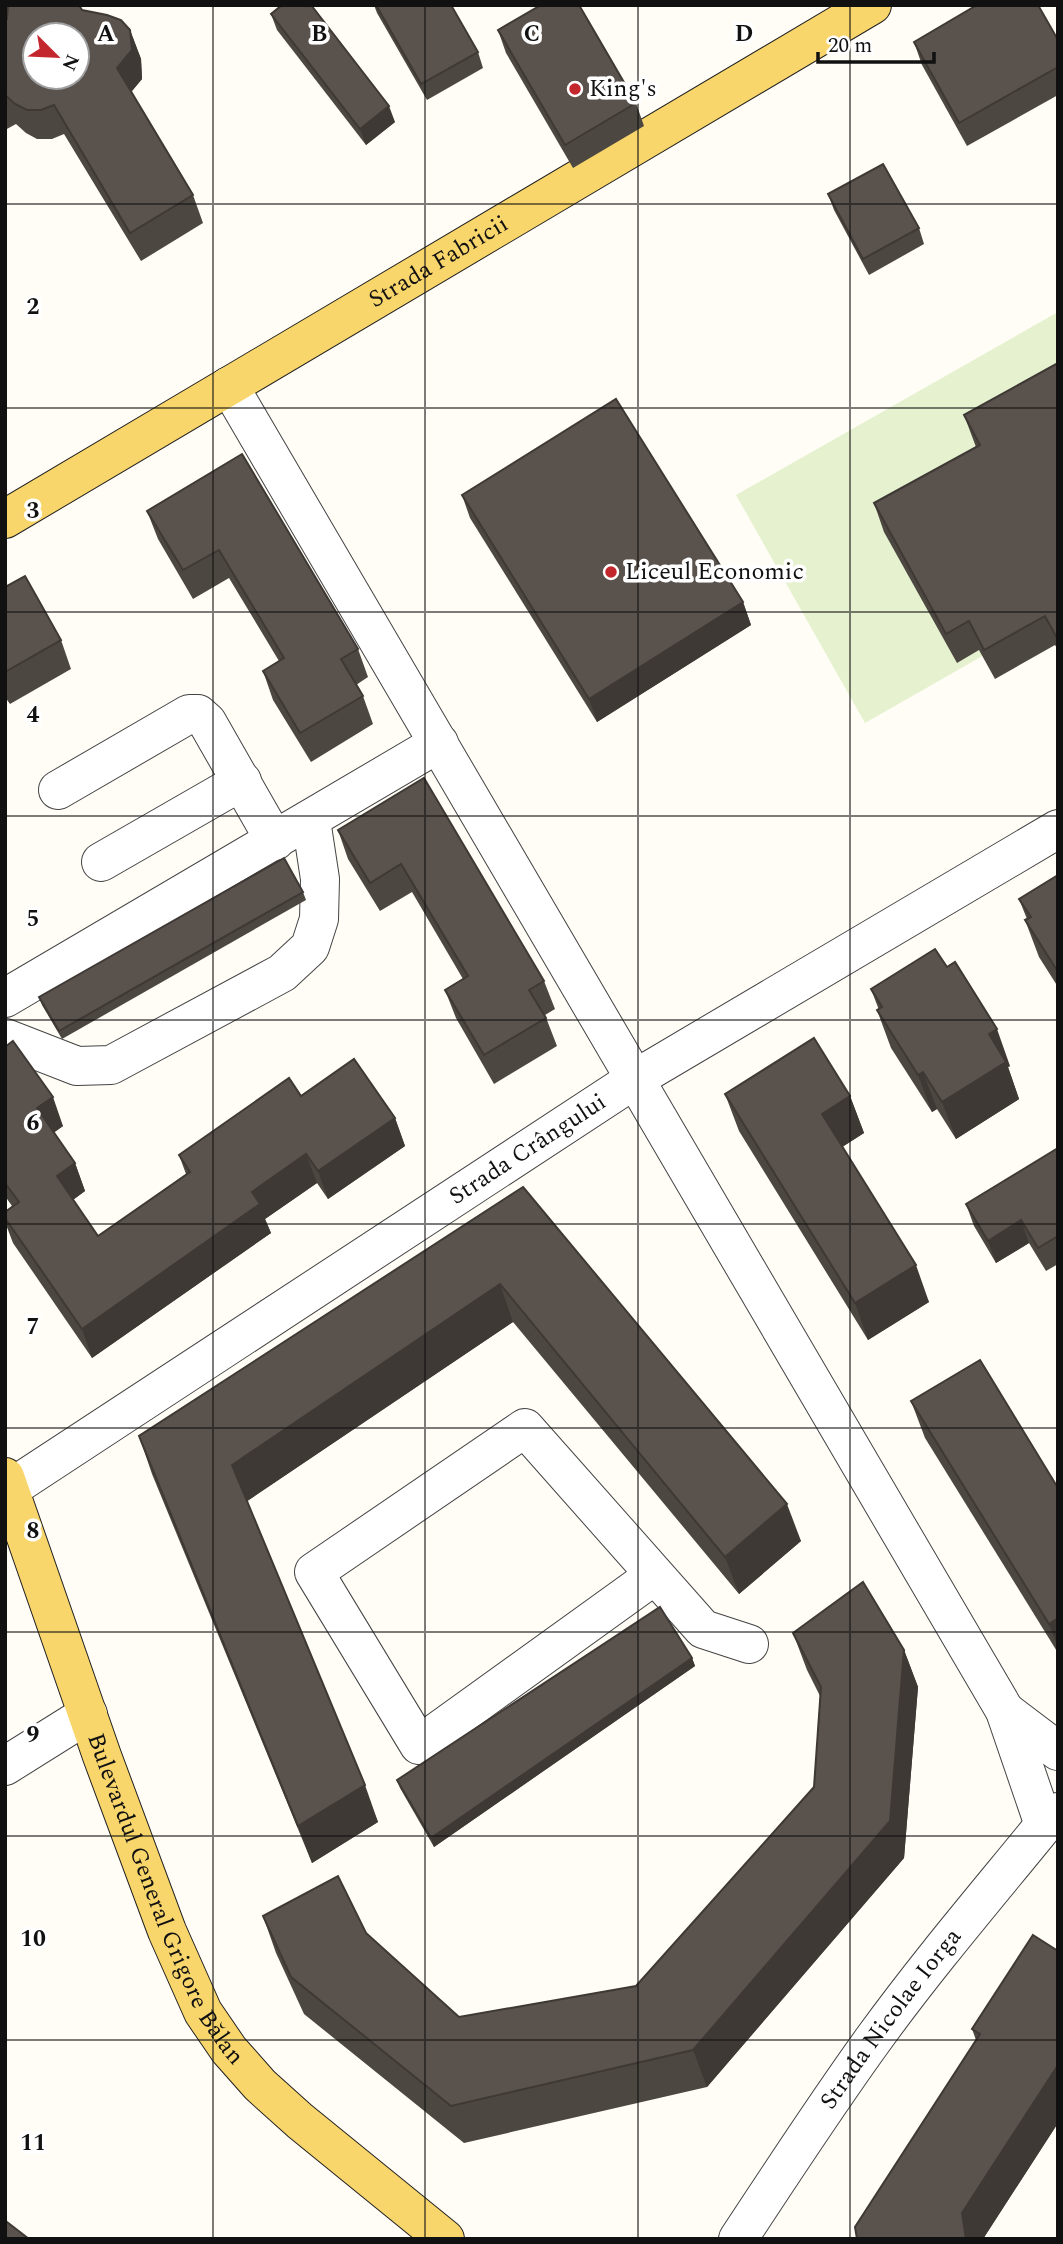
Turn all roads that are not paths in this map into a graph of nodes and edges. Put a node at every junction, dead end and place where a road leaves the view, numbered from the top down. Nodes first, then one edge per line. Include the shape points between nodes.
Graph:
1 (872, 5) edge
2 (229, 386) junction
3 (5, 519) edge
4 (439, 743) junction
5 (242, 781) junction
6 (58, 790) dead end
7 (312, 820) junction
8 (1058, 829) edge
9 (275, 841) junction
10 (101, 862) dead end
11 (5, 998) edge
12 (5, 1038) edge
13 (635, 1079) junction
14 (7, 1486) edge
15 (655, 1575) junction
16 (749, 1644) dead end
17 (1005, 1711) junction
18 (88, 1714) junction
19 (1058, 1751) edge
20 (5, 1766) edge
21 (1051, 1819) edge
22 (445, 2239) edge
23 (738, 2239) edge

1 - 2 main road, Strada Fabricii
2 - 3 main road, Strada Fabricii
2 - 4 street
4 - 7 street
4 - 13 street
5 - 6 street via 207,722 198,714 189,714
5 - 9 street
5 - 10 street
7 - 9 street
7 - 12 street via 320,919 310,947 282,973 111,1065 77,1066
8 - 13 street, Strada Crângului
9 - 11 street
13 - 14 street, Strada Crângului
13 - 17 street
14 - 18 main road, Bulevardul General Grigore Bălan
15 - 15 street via 525,1428 314,1572 419,1745
15 - 16 street via 703,1629
17 - 19 street
17 - 21 street
18 - 20 street
18 - 22 main road, Bulevardul General Grigore Bălan via 167,1931 203,2012 260,2085
21 - 23 street, Strada Nicolae Iorga via 876,2036

